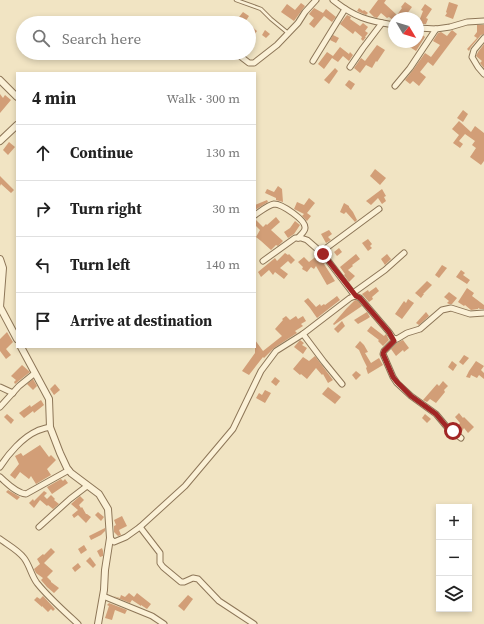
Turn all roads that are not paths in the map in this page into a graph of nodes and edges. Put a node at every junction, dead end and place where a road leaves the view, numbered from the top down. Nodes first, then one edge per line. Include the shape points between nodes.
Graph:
1 (236, 0) edge
2 (316, 0) edge
3 (333, 0) edge
4 (345, 10) junction
5 (484, 21) edge
6 (382, 23) junction
7 (388, 24) edge
8 (424, 28) edge
9 (436, 29) junction
10 (288, 33) junction
11 (484, 38) edge
12 (244, 60) edge
13 (313, 61) dead end
14 (350, 67) dead end
15 (484, 74) edge
16 (0, 80) edge
17 (395, 86) dead end
18 (16, 96) edge
19 (16, 126) edge
20 (0, 142) edge
21 (379, 209) dead end
22 (256, 214) edge
23 (298, 238) junction
24 (321, 252) junction
25 (404, 253) dead end
26 (0, 259) edge
27 (263, 261) dead end
28 (354, 294) junction
29 (484, 313) edge
30 (303, 334) junction
31 (16, 337) edge
32 (393, 338) junction
33 (22, 348) edge
34 (35, 373) junction
35 (342, 384) dead end
36 (0, 387) edge
37 (13, 393) junction
38 (0, 408) edge
39 (50, 427) junction
40 (461, 438) dead end
41 (0, 467) edge
42 (69, 470) junction
43 (0, 477) edge
44 (87, 486) junction
45 (39, 527) dead end
46 (140, 527) junction
47 (110, 538) junction
48 (0, 539) edge
49 (103, 596) junction
50 (78, 624) edge
51 (98, 624) edge
52 (164, 624) edge
53 (254, 624) edge

1 - 10 lane via 261,9
2 - 10 street
3 - 4 street
4 - 6 street via 373,22
4 - 13 street
5 - 9 street
6 - 7 street
6 - 14 street
8 - 9 street
9 - 17 street
10 - 12 street via 254,63 249,64
11 - 15 street via 474,50 472,57
16 - 18 street
19 - 20 street
21 - 24 street
22 - 23 street via 275,204 286,208 304,222 304,232
23 - 24 street via 307,240
23 - 27 street
24 - 28 street
25 - 28 street
26 - 31 street via 3,268 0,307
28 - 30 street
28 - 32 street
29 - 32 street via 470,314 451,308 442,310 420,329 397,339
30 - 35 street
30 - 46 street via 276,352 261,371 233,429 186,486
32 - 40 street via 394,341 383,354 393,377 411,396 436,414
33 - 34 street
34 - 37 street
34 - 39 street via 49,399
36 - 37 street
37 - 38 street
39 - 41 street via 37,430 22,441
39 - 42 street
42 - 43 street via 26,494 19,492
42 - 44 street
44 - 45 street
44 - 47 street via 99,494 108,509
46 - 47 street via 126,538 114,542
46 - 53 street via 160,553 160,563 163,567 181,582 198,579 219,600
47 - 49 street
48 - 50 street via 17,550 25,559 36,581
49 - 51 street
49 - 52 street via 152,616

